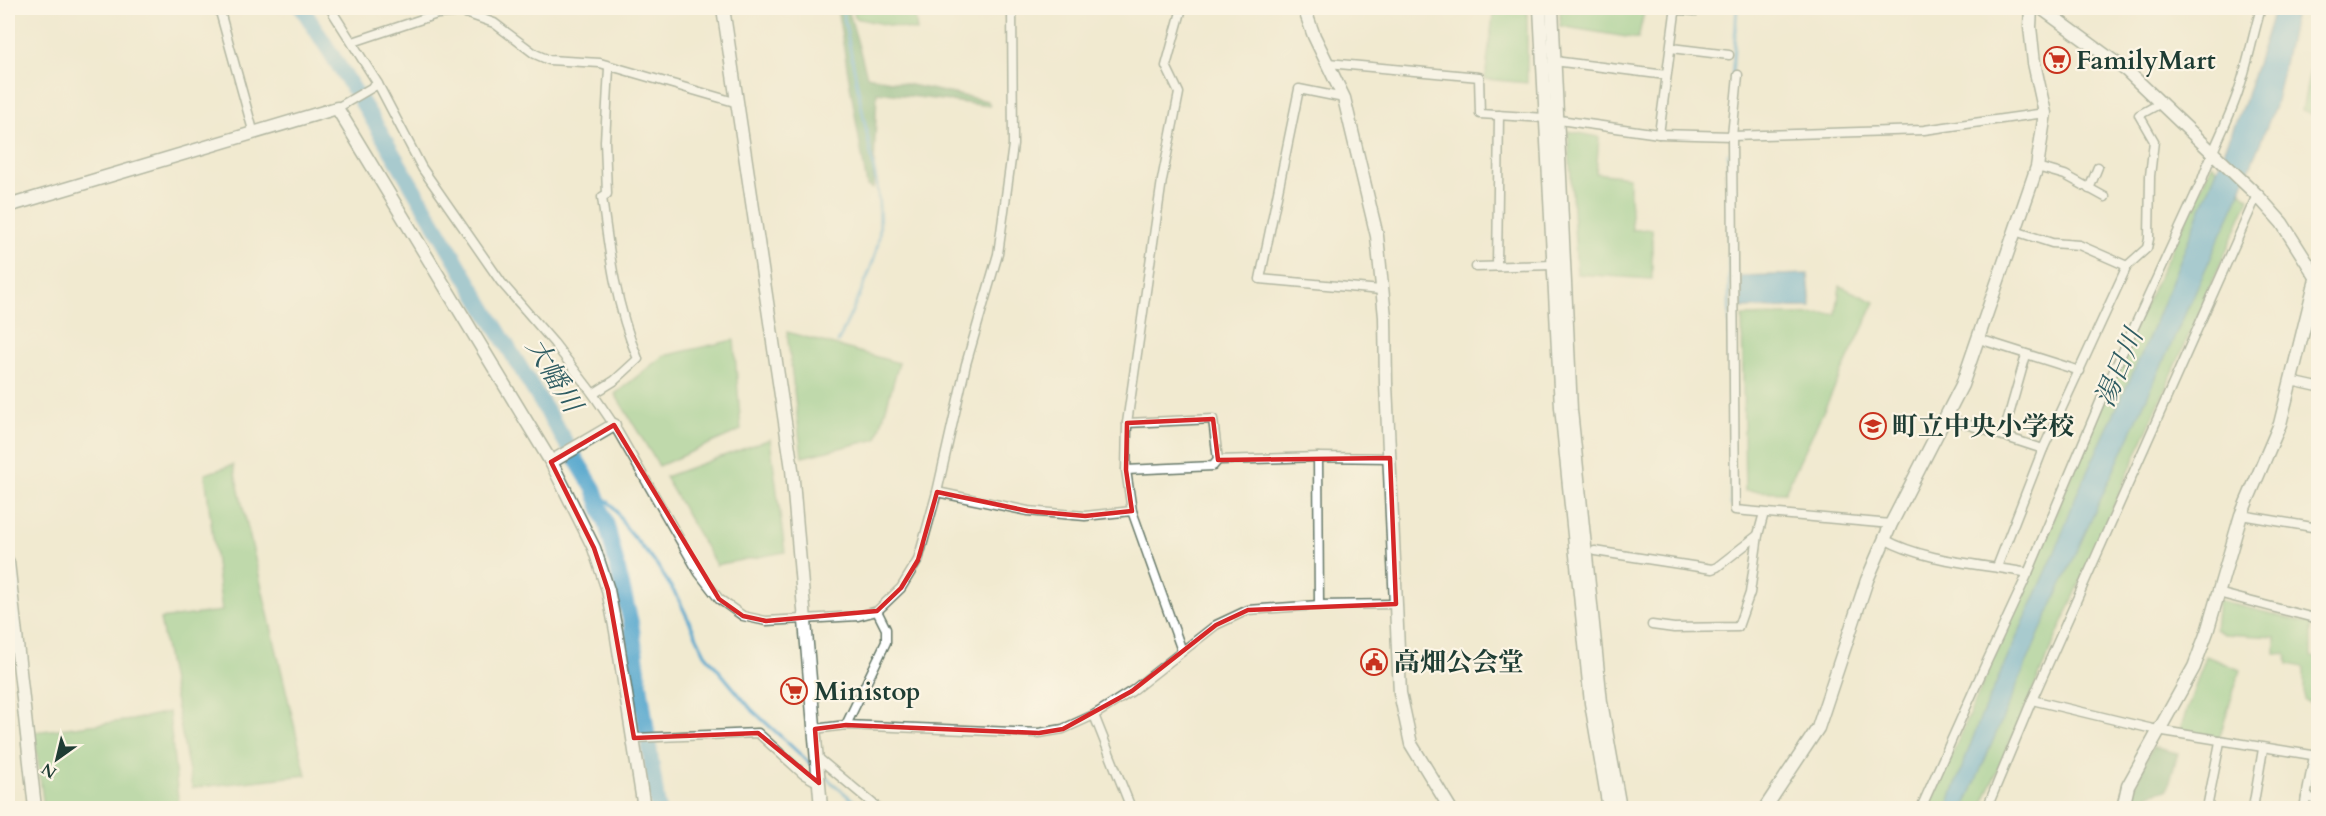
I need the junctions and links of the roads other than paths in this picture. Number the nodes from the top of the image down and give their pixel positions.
1 (219, 8) edge
2 (330, 8) edge
3 (723, 8) edge
4 (1012, 8) edge
5 (1182, 8) edge
6 (1304, 8) edge
7 (1540, 8) edge
8 (1552, 8) edge
9 (1697, 8) edge
10 (2031, 8) edge
11 (2041, 8) edge
12 (2261, 8) edge
13 (353, 42) junction
14 (1671, 48) junction
15 (1729, 55) dead end
16 (1554, 61) junction
17 (1328, 63) junction
18 (609, 68) junction
19 (1666, 75) junction
20 (1738, 75) dead end
21 (378, 84) junction
22 (1344, 98) junction
23 (738, 103) junction
24 (2161, 103) junction
25 (337, 108) junction
26 (2045, 113) junction
27 (1499, 115) junction
28 (1551, 119) junction
29 (254, 134) junction
30 (1659, 134) junction
31 (1732, 136) junction
32 (2211, 152) junction
33 (2037, 167) junction
34 (2098, 167) dead end
35 (2089, 189) junction
36 (2255, 193) junction
37 (2105, 197) dead end
38 (8, 206) edge
39 (2015, 231) junction
40 (1553, 265) junction
41 (1497, 266) junction
42 (2127, 266) junction
43 (1476, 267) dead end
44 (2318, 277) edge
45 (1381, 290) junction
46 (1979, 339) junction
47 (2026, 354) junction
48 (2079, 370) junction
49 (2291, 381) junction
50 (2319, 387) edge
51 (593, 394) junction
52 (1945, 417) junction
53 (1127, 423) junction
54 (614, 425) junction
55 (2003, 436) junction
56 (2043, 449) junction
57 (1318, 457) junction
58 (1390, 458) junction
59 (1218, 460) junction
60 (551, 462) junction
61 (1126, 470) junction
62 (937, 492) junction
63 (1132, 511) junction
64 (1764, 513) junction
65 (2241, 515) junction
66 (1891, 524) junction
67 (2319, 528) edge
68 (1758, 535) junction
69 (1884, 539) junction
70 (1595, 551) dead end
71 (8, 562) edge
72 (1997, 567) junction
73 (2028, 573) junction
74 (2218, 593) junction
75 (1396, 604) junction
76 (1319, 605) junction
77 (877, 611) junction
78 (2319, 619) edge
79 (806, 620) junction
80 (1652, 625) dead end
81 (1182, 651) junction
82 (2032, 700) junction
83 (1094, 715) junction
84 (846, 725) junction
85 (815, 729) junction
86 (2157, 730) junction
87 (634, 738) junction
88 (2220, 742) junction
89 (2263, 749) junction
90 (2316, 756) edge
91 (817, 760) junction
92 (818, 781) junction
93 (2306, 797) junction
94 (2319, 800) edge
95 (35, 808) edge
96 (644, 808) edge
97 (821, 808) edge
98 (878, 808) edge
99 (1131, 808) edge
100 (1450, 808) edge
101 (1609, 808) edge
102 (1620, 808) edge
103 (1765, 808) edge
104 (1921, 808) edge
105 (1987, 808) edge
106 (2123, 808) edge
107 (2207, 808) edge
108 (2253, 808) edge
109 (2304, 808) edge

1 - 29 street
2 - 13 street
3 - 23 street
4 - 62 street
5 - 53 street
6 - 17 street
7 - 28 street
8 - 16 street
9 - 14 street
10 - 26 street
11 - 24 street
12 - 32 street
13 - 18 street
13 - 21 street
14 - 15 street
14 - 19 street
16 - 19 street
16 - 28 street
17 - 22 street
17 - 27 street
18 - 23 street
18 - 51 street
19 - 30 street
20 - 31 street
21 - 25 street
21 - 51 street
22 - 45 street
22 - 45 street
23 - 79 street
24 - 32 street
24 - 42 street
25 - 29 street
25 - 60 street
26 - 31 street
26 - 33 street
27 - 28 street
27 - 41 street
28 - 30 street
28 - 40 street
28 - 102 street
29 - 38 street
30 - 31 street
31 - 64 street
32 - 36 street
32 - 73 street
33 - 35 street
33 - 39 street
34 - 35 street
35 - 37 street
36 - 44 street
36 - 82 street
39 - 42 street
39 - 46 street
40 - 41 street
40 - 101 street
41 - 43 street
42 - 48 street
44 - 49 street
45 - 58 street
46 - 47 street
46 - 52 street
47 - 48 street
47 - 55 street
48 - 56 street
49 - 50 street
49 - 65 street
51 - 54 street
52 - 55 street
52 - 66 street
53 - 59 street
53 - 61 street
54 - 60 street
54 - 79 street
55 - 56 street
56 - 72 street
57 - 58 street
57 - 59 street
57 - 76 street
58 - 75 street
59 - 61 street
60 - 87 street
61 - 63 street
62 - 63 street
62 - 77 street
63 - 81 street
64 - 66 street
64 - 68 street
65 - 67 street
65 - 74 street
66 - 69 street
68 - 70 street
68 - 80 street
69 - 72 street
69 - 103 street
71 - 95 street
72 - 73 street
73 - 104 street
74 - 78 street
74 - 86 street
75 - 76 street
75 - 100 street
76 - 81 street
77 - 79 street
77 - 84 street
79 - 85 street
81 - 83 street
82 - 86 street
82 - 105 street
83 - 84 street
83 - 99 street
84 - 85 street
85 - 91 street
86 - 88 street
86 - 106 street
87 - 92 street
87 - 96 street
88 - 89 street
88 - 107 street
89 - 90 street
89 - 108 street
90 - 93 street
91 - 92 street
91 - 98 street
92 - 97 street
93 - 94 street
93 - 109 street

